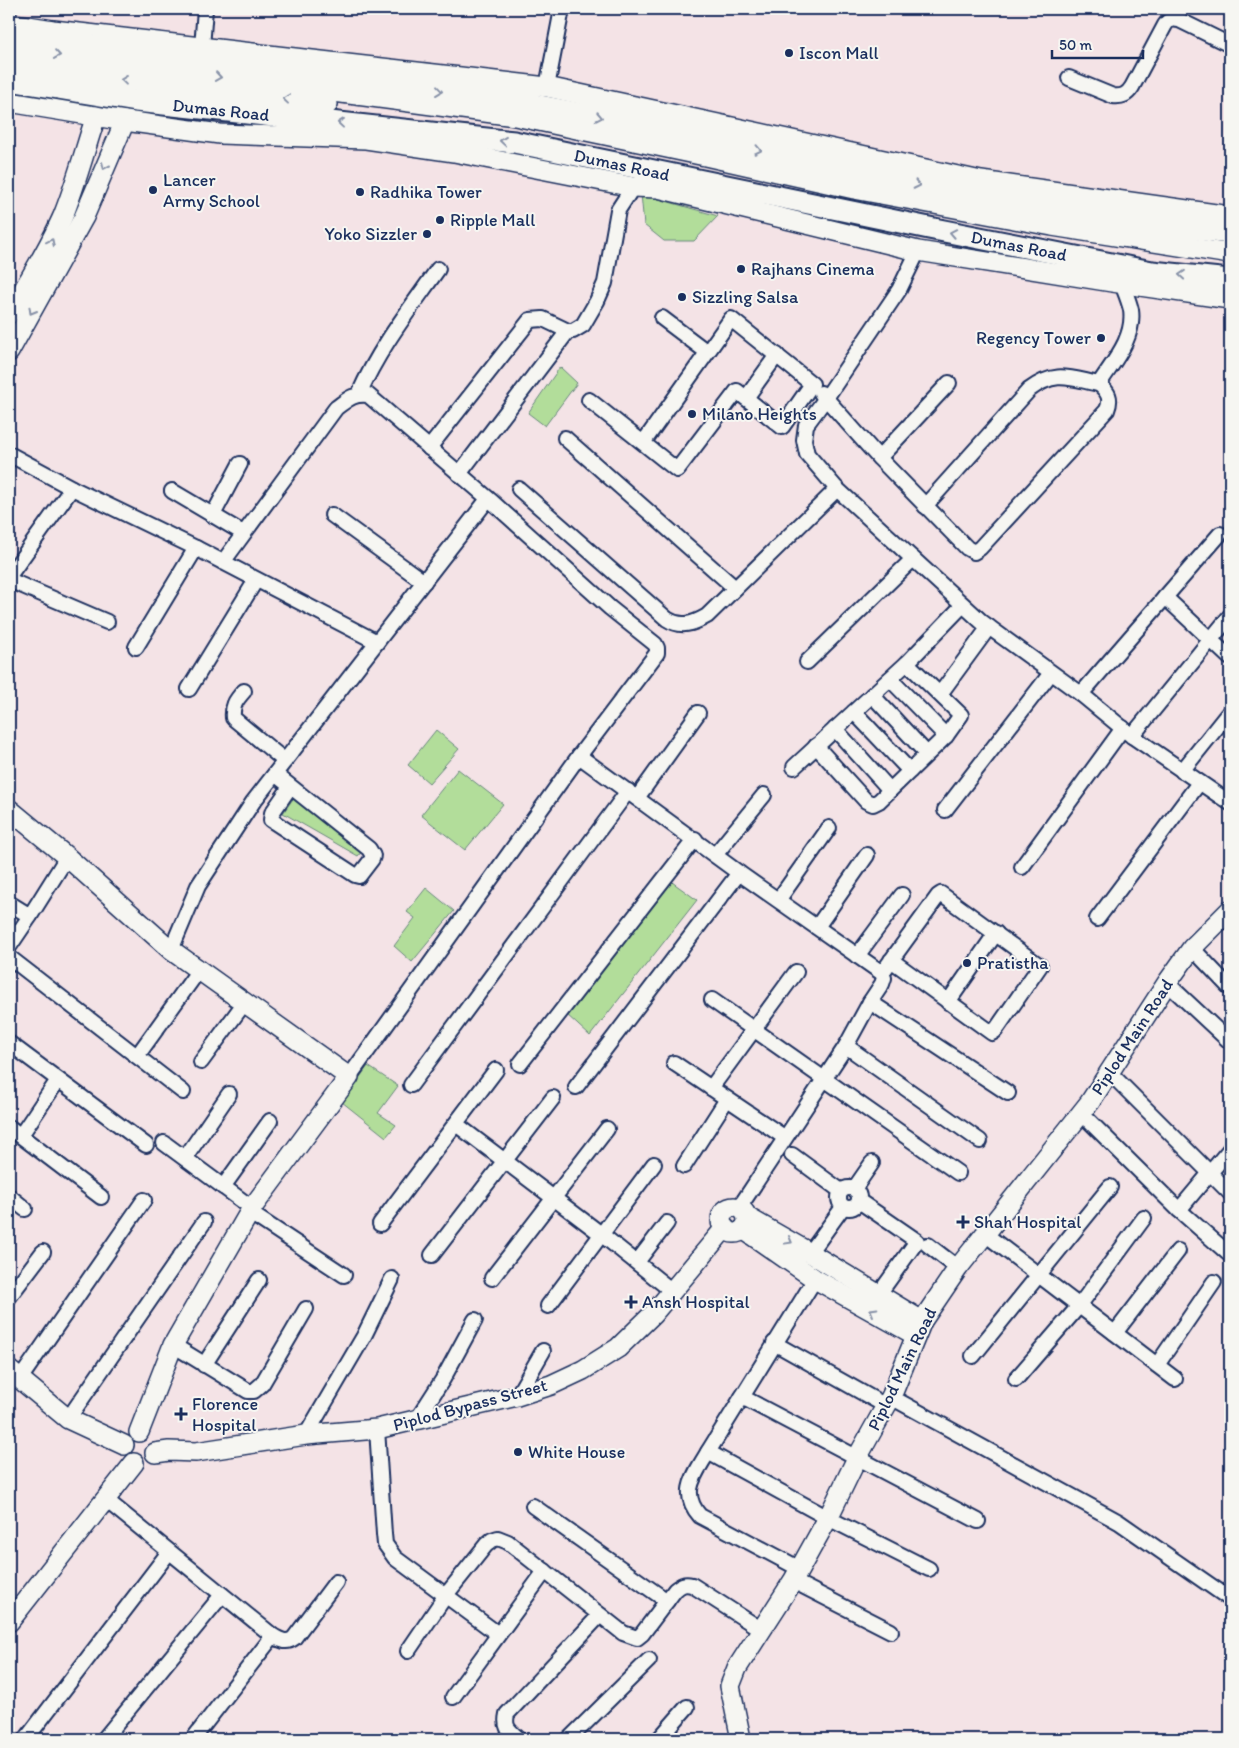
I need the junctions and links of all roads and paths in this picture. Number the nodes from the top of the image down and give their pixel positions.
1 (205, 9) edge
2 (562, 9) edge
3 (9, 23) edge
4 (9, 35) edge
5 (1230, 45) edge
6 (202, 47) junction
7 (9, 49) edge
8 (9, 65) edge
9 (1069, 78) dead end
10 (9, 80) edge
11 (547, 87) junction
12 (9, 102) edge
13 (96, 116) junction
14 (125, 121) junction
15 (633, 187) junction
16 (1230, 216) edge
17 (1230, 233) edge
18 (918, 250) junction
19 (1230, 254) edge
20 (1230, 260) edge
21 (438, 269) dead end
22 (1230, 280) edge
23 (1122, 284) junction
24 (1226, 303) edge
25 (9, 314) edge
26 (662, 318) dead end
27 (568, 331) junction
28 (9, 352) edge
29 (707, 352) junction
30 (777, 355) junction
31 (948, 383) dead end
32 (812, 384) junction
33 (1099, 384) junction
34 (359, 394) junction
35 (746, 398) junction
36 (826, 398) junction
37 (589, 400) dead end
38 (566, 438) dead end
39 (643, 443) junction
40 (429, 448) junction
41 (9, 454) edge
42 (879, 458) junction
43 (240, 464) dead end
44 (459, 474) junction
45 (72, 488) junction
46 (837, 488) junction
47 (518, 489) dead end
48 (172, 491) dead end
49 (488, 499) junction
50 (925, 506) junction
51 (213, 515) junction
52 (332, 515) dead end
53 (243, 533) junction
54 (1220, 534) dead end
55 (196, 548) junction
56 (914, 559) junction
57 (222, 562) junction
58 (9, 576) edge
59 (9, 580) edge
60 (256, 580) junction
61 (424, 582) junction
62 (735, 588) junction
63 (1165, 597) junction
64 (963, 604) junction
65 (1230, 616) edge
66 (107, 622) dead end
67 (989, 627) junction
68 (1211, 639) junction
69 (377, 642) junction
70 (136, 647) dead end
71 (1230, 658) edge
72 (807, 662) dead end
73 (907, 663) junction
74 (1051, 673) junction
75 (890, 679) junction
76 (189, 689) dead end
77 (244, 692) dead end
78 (940, 694) junction
79 (1081, 694) junction
80 (872, 695) junction
81 (1230, 711) edge
82 (854, 712) junction
83 (698, 713) dead end
84 (835, 729) junction
85 (1128, 732) junction
86 (946, 736) junction
87 (816, 746) junction
88 (927, 754) junction
89 (578, 756) junction
90 (284, 761) junction
91 (794, 767) dead end
92 (1182, 770) junction
93 (910, 771) junction
94 (274, 774) junction
95 (1199, 783) junction
96 (290, 786) junction
97 (890, 790) junction
98 (764, 794) dead end
99 (632, 795) junction
100 (1230, 803) edge
101 (9, 809) edge
102 (945, 810) dead end
103 (829, 828) dead end
104 (695, 840) junction
105 (715, 855) junction
106 (867, 855) dead end
107 (67, 857) junction
108 (1022, 867) dead end
109 (739, 873) junction
110 (902, 895) dead end
111 (778, 899) junction
112 (9, 903) edge
113 (1230, 910) edge
114 (30, 916) junction
115 (1098, 919) dead end
116 (817, 927) junction
117 (996, 933) junction
118 (9, 947) edge
119 (1192, 948) junction
120 (170, 950) junction
121 (858, 956) junction
122 (9, 957) edge
123 (891, 960) junction
124 (199, 970) junction
125 (796, 972) dead end
126 (882, 973) junction
127 (1167, 983) junction
128 (1230, 988) edge
129 (712, 1000) dead end
130 (245, 1002) junction
131 (870, 1002) junction
132 (948, 1002) junction
133 (753, 1030) junction
134 (1230, 1042) edge
135 (9, 1043) edge
136 (846, 1046) junction
137 (137, 1056) junction
138 (201, 1062) dead end
139 (674, 1063) dead end
140 (520, 1064) dead end
141 (496, 1070) dead end
142 (1109, 1072) junction
143 (349, 1077) junction
144 (824, 1078) junction
145 (58, 1080) junction
146 (411, 1085) dead end
147 (576, 1088) dead end
148 (711, 1088) junction
149 (183, 1092) dead end
150 (1008, 1092) dead end
151 (229, 1094) dead end
152 (553, 1098) dead end
153 (727, 1099) junction
154 (1082, 1114) junction
155 (270, 1121) dead end
156 (456, 1124) junction
157 (9, 1127) edge
158 (607, 1129) dead end
159 (21, 1135) junction
160 (784, 1138) junction
161 (980, 1141) dead end
162 (164, 1143) dead end
163 (146, 1145) dead end
164 (1230, 1149) edge
165 (792, 1155) dead end
166 (185, 1158) junction
167 (505, 1162) junction
168 (872, 1162) dead end
169 (654, 1164) dead end
170 (684, 1166) dead end
171 (958, 1173) dead end
172 (1209, 1174) junction
173 (223, 1187) junction
174 (1110, 1187) dead end
175 (1230, 1193) edge
176 (852, 1194) junction
177 (9, 1196) edge
178 (101, 1197) dead end
179 (553, 1198) junction
180 (144, 1200) dead end
181 (25, 1209) dead end
182 (250, 1210) junction
183 (1179, 1210) junction
184 (1144, 1218) dead end
185 (738, 1221) junction
186 (204, 1222) dead end
187 (667, 1222) dead end
188 (380, 1224) dead end
189 (601, 1234) junction
190 (986, 1234) junction
191 (928, 1245) dead end
192 (1178, 1251) dead end
193 (43, 1252) dead end
194 (810, 1253) junction
195 (432, 1256) dead end
196 (1230, 1256) edge
197 (637, 1262) junction
198 (958, 1268) junction
199 (344, 1275) dead end
200 (1038, 1275) junction
201 (492, 1278) dead end
202 (815, 1278) junction
203 (392, 1279) dead end
204 (259, 1280) dead end
205 (1214, 1282) dead end
206 (672, 1291) junction
207 (879, 1294) junction
208 (9, 1297) edge
209 (548, 1306) dead end
210 (1079, 1306) junction
211 (306, 1309) dead end
212 (475, 1320) dead end
213 (918, 1328) junction
214 (1115, 1333) junction
215 (774, 1343) junction
216 (173, 1345) junction
217 (543, 1351) dead end
218 (973, 1356) dead end
219 (204, 1365) junction
220 (1157, 1365) junction
221 (14, 1375) edge
222 (1016, 1379) dead end
223 (1175, 1379) dead end
224 (517, 1396) junction
225 (742, 1397) junction
226 (889, 1401) junction
227 (68, 1419) junction
228 (416, 1421) junction
229 (377, 1429) junction
230 (140, 1432) junction
231 (306, 1435) junction
232 (124, 1445) junction
233 (708, 1452) junction
234 (155, 1453) junction
235 (857, 1458) junction
236 (134, 1463) junction
237 (105, 1499) junction
238 (533, 1506) dead end
239 (828, 1518) junction
240 (978, 1520) dead end
241 (169, 1552) junction
242 (929, 1569) dead end
243 (545, 1571) junction
244 (796, 1575) junction
245 (336, 1582) dead end
246 (222, 1595) junction
247 (446, 1595) junction
248 (1230, 1598) edge
249 (667, 1601) junction
250 (600, 1615) junction
251 (9, 1622) edge
252 (762, 1630) junction
253 (891, 1632) dead end
254 (498, 1634) junction
255 (273, 1636) junction
256 (408, 1651) dead end
257 (649, 1660) dead end
258 (453, 1697) dead end
259 (688, 1707) dead end
260 (107, 1738) edge
261 (26, 1739) edge
262 (193, 1739) edge
263 (518, 1739) edge
264 (569, 1739) edge
265 (659, 1739) edge
266 (740, 1739) edge

1 - 6 street
2 - 11 street
3 - 6 street
4 -> 17 main road
5 - 9 street
6 - 11 street
7 -> 19 street
20 -> 8 street
22 -> 10 main road, Dumas Road
11 - 16 street
12 - 13 street
13 - 14 street
25 -> 13 street
14 - 15 street
14 -> 28 street
15 - 18 street
15 - 27 street
18 - 23 street
18 - 36 street
21 - 34 street
23 - 24 street
23 - 33 street
26 - 29 street
27 - 40 street
27 - 44 street
29 - 30 street
29 - 39 street
30 - 32 street
30 - 35 street
31 - 42 street
32 - 35 street
32 - 36 street
33 - 50 street
33 - 50 street
34 - 40 street
34 - 53 street
35 - 39 street
36 - 42 street
36 - 46 street
37 - 39 street
38 - 62 street
40 - 44 street
41 - 45 street
42 - 50 street
43 - 51 street
44 - 49 street
45 - 55 street
45 - 58 street
46 - 56 street
46 - 62 street
47 - 62 street
48 - 51 street
49 - 61 street
49 - 89 street
51 - 53 street
52 - 61 street
53 - 57 street
54 - 63 street
55 - 57 street
55 - 70 street
56 - 64 street
56 - 72 street
57 - 60 street
59 - 66 street
60 - 69 street
60 - 76 street
61 - 69 street
63 - 68 street
63 - 79 street
64 - 67 street
64 - 73 street
65 - 68 street
67 - 74 street
67 - 78 street
68 - 71 street
68 - 85 street
69 - 90 street
73 - 75 street
73 - 78 street
74 - 79 street
74 - 102 street
75 - 80 street
75 - 86 street
77 - 90 street
78 - 86 street
79 - 85 street
80 - 82 street
80 - 88 street
81 - 92 street
82 - 84 street
82 - 93 street
83 - 99 street
84 - 87 street
84 - 97 street
85 - 92 street
85 - 108 street
86 - 88 street
87 - 91 street
87 - 97 street
88 - 93 street
89 - 99 street
89 - 143 street
90 - 94 street
92 - 95 street
93 - 97 street
94 - 96 street
94 - 120 street
95 - 100 street
95 - 115 street
96 - 96 street
98 - 105 street
99 - 104 street
99 - 146 street
101 - 107 street
103 - 111 street
104 - 105 street
104 - 140 street
105 - 109 street
106 - 116 street
107 - 114 street
107 - 120 street
109 - 111 street
109 - 147 street
110 - 121 street
111 - 116 street
112 - 114 street
113 - 119 street, Piplod Main Road
114 - 118 street
116 - 121 street
117 - 123 street
117 - 132 street
117 - 132 street
119 - 127 street, Piplod Main Road
119 - 128 street
120 - 124 street
121 - 126 street
122 - 137 street
123 - 126 street
123 - 132 street
124 - 130 street
124 - 137 street
125 - 133 street
126 - 131 street
127 - 134 street
127 - 142 street, Piplod Main Road
129 - 133 street
130 - 138 street
130 - 143 street
131 - 136 street
131 - 150 street
133 - 144 street
133 - 148 street
135 - 145 street
136 - 144 street
136 - 161 street
137 - 149 street
139 - 148 street
141 - 156 street
142 - 154 street, Piplod Main Road
142 - 172 street
143 - 182 street
144 - 160 street
144 - 171 street
145 - 159 street
145 - 163 street
148 - 153 street
151 - 166 street
152 - 167 street
153 - 160 street
153 - 170 street
154 - 183 street
154 - 190 street, Piplod Main Road
155 - 173 street
156 - 167 street
156 - 188 street
157 - 159 street
158 - 179 street
159 - 178 street
160 - 185 street
162 - 166 street
164 - 172 street
165 - 176 street
166 - 173 street
167 - 179 street
167 - 195 street
168 - 176 street
169 - 189 street
172 - 175 street
172 - 183 street
173 - 182 street
174 - 200 street
176 - 194 street
176 - 207 street
177 - 181 street
179 - 189 street
179 - 201 street
180 - 221 street
182 - 199 street
182 - 216 street
183 - 196 street
184 - 210 street
185 -> 194 street
185 - 202 street
185 - 206 street, Piplod Bypass Street
186 - 227 street
187 - 197 street
189 - 197 street
189 - 209 street
190 - 198 street, Piplod Main Road
190 - 200 street
191 - 198 street
192 - 214 street
193 - 208 street
194 - 207 street
197 - 206 street
198 - 213 street, Piplod Main Road
200 - 210 street
200 - 218 street
213 -> 202 street
202 - 215 street
203 - 231 street
204 - 219 street
205 - 220 street
206 - 224 street, Piplod Bypass Street
207 - 213 street
210 - 214 street
210 - 222 street
211 - 219 street
212 - 228 street
213 - 226 street, Piplod Main Road
214 - 220 street
215 - 225 street
215 - 226 street
216 - 219 street
216 - 230 street
217 - 224 street
220 - 223 street
221 - 227 street
224 - 228 street, Piplod Bypass Street
225 - 233 street
225 - 235 street
226 - 235 street, Piplod Main Road
226 - 248 street
227 - 232 street
228 - 229 street, Piplod Bypass Street
229 - 231 street, Piplod Bypass Street
229 - 247 street
230 - 232 street
230 - 234 street
231 - 234 street, Piplod Bypass Street
232 - 236 street
233 - 239 street
233 - 244 street
234 - 236 street
235 - 239 street, Piplod Main Road
235 - 240 street
236 - 237 street
237 - 241 street
237 - 251 street
238 - 249 street
239 - 242 street
239 - 244 street, Piplod Main Road
241 - 246 street
241 - 261 street
243 - 247 street
243 - 250 street
243 - 254 street
244 - 252 street, Piplod Main Road
244 - 253 street
245 - 255 street
246 - 255 street
246 - 260 street
247 - 254 street
247 - 256 street
249 - 250 street
249 - 252 street
250 - 263 street
252 - 266 street, Piplod Main Road
254 - 258 street
255 - 262 street
257 - 264 street
259 - 265 street

